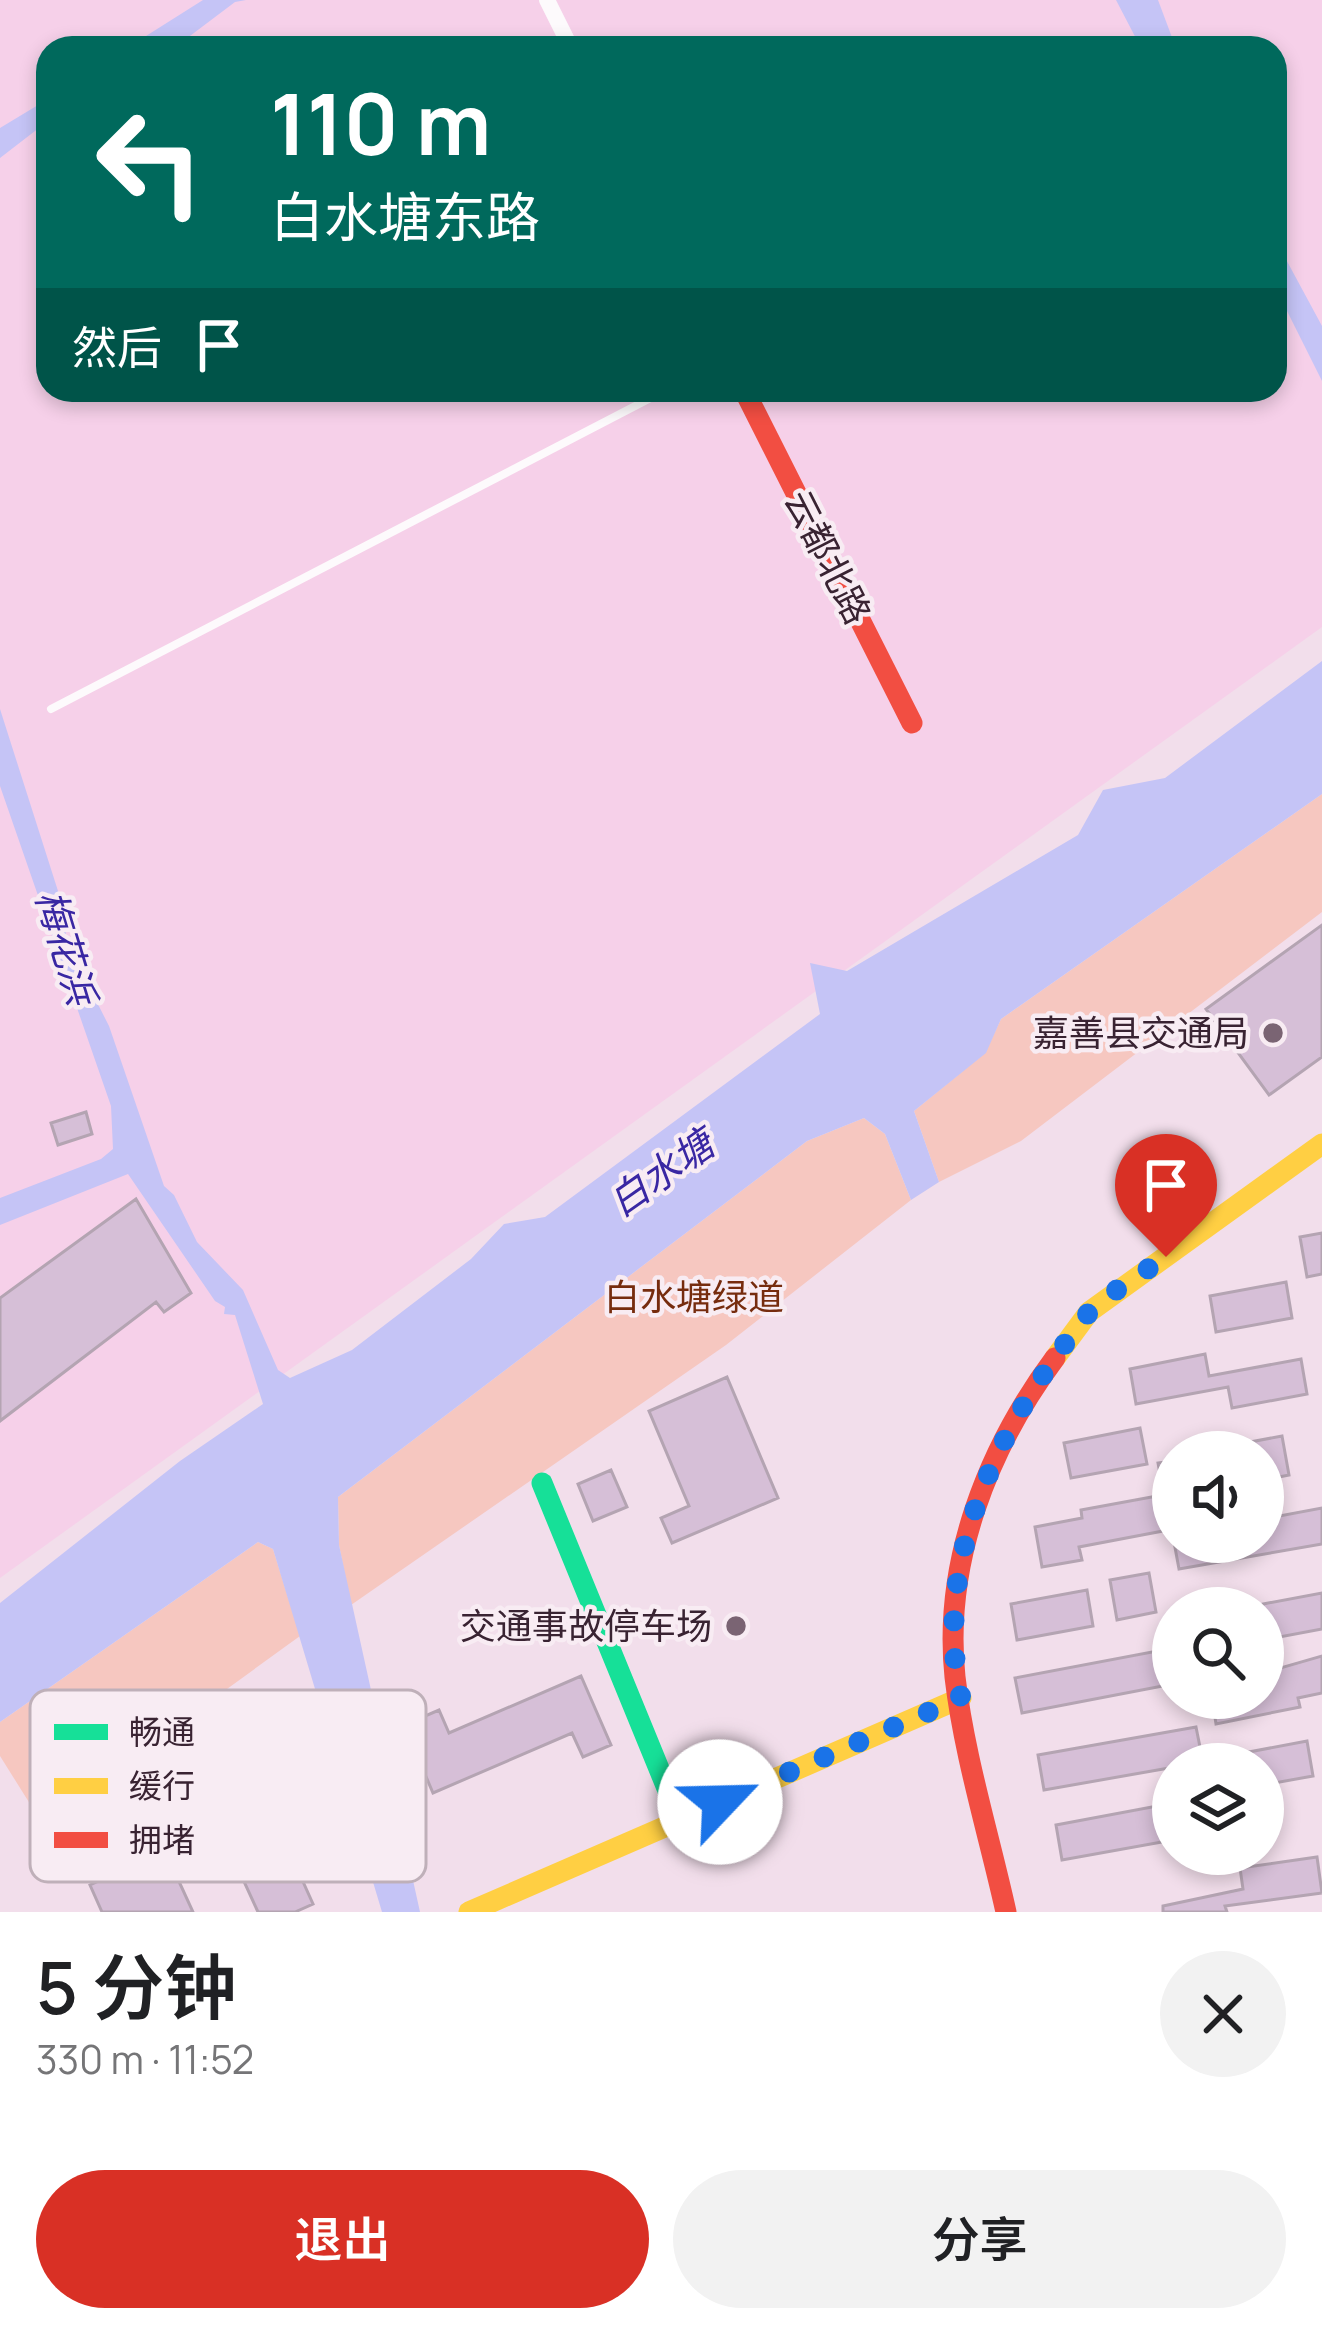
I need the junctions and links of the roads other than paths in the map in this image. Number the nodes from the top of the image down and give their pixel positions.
1 (547, 0) edge
2 (565, 36) edge
3 (643, 402) edge
4 (750, 402) edge
5 (51, 709) dead end
6 (913, 723) dead end
7 (1322, 1144) edge
8 (542, 1484) dead end
9 (961, 1698) junction
10 (680, 1820) junction
11 (469, 1912) edge
12 (1006, 1912) edge

1 - 2 street
3 - 5 lane
4 - 6 street, 云都北路
7 - 9 street
8 - 10 street
9 - 10 street
9 - 12 street
10 - 11 street

